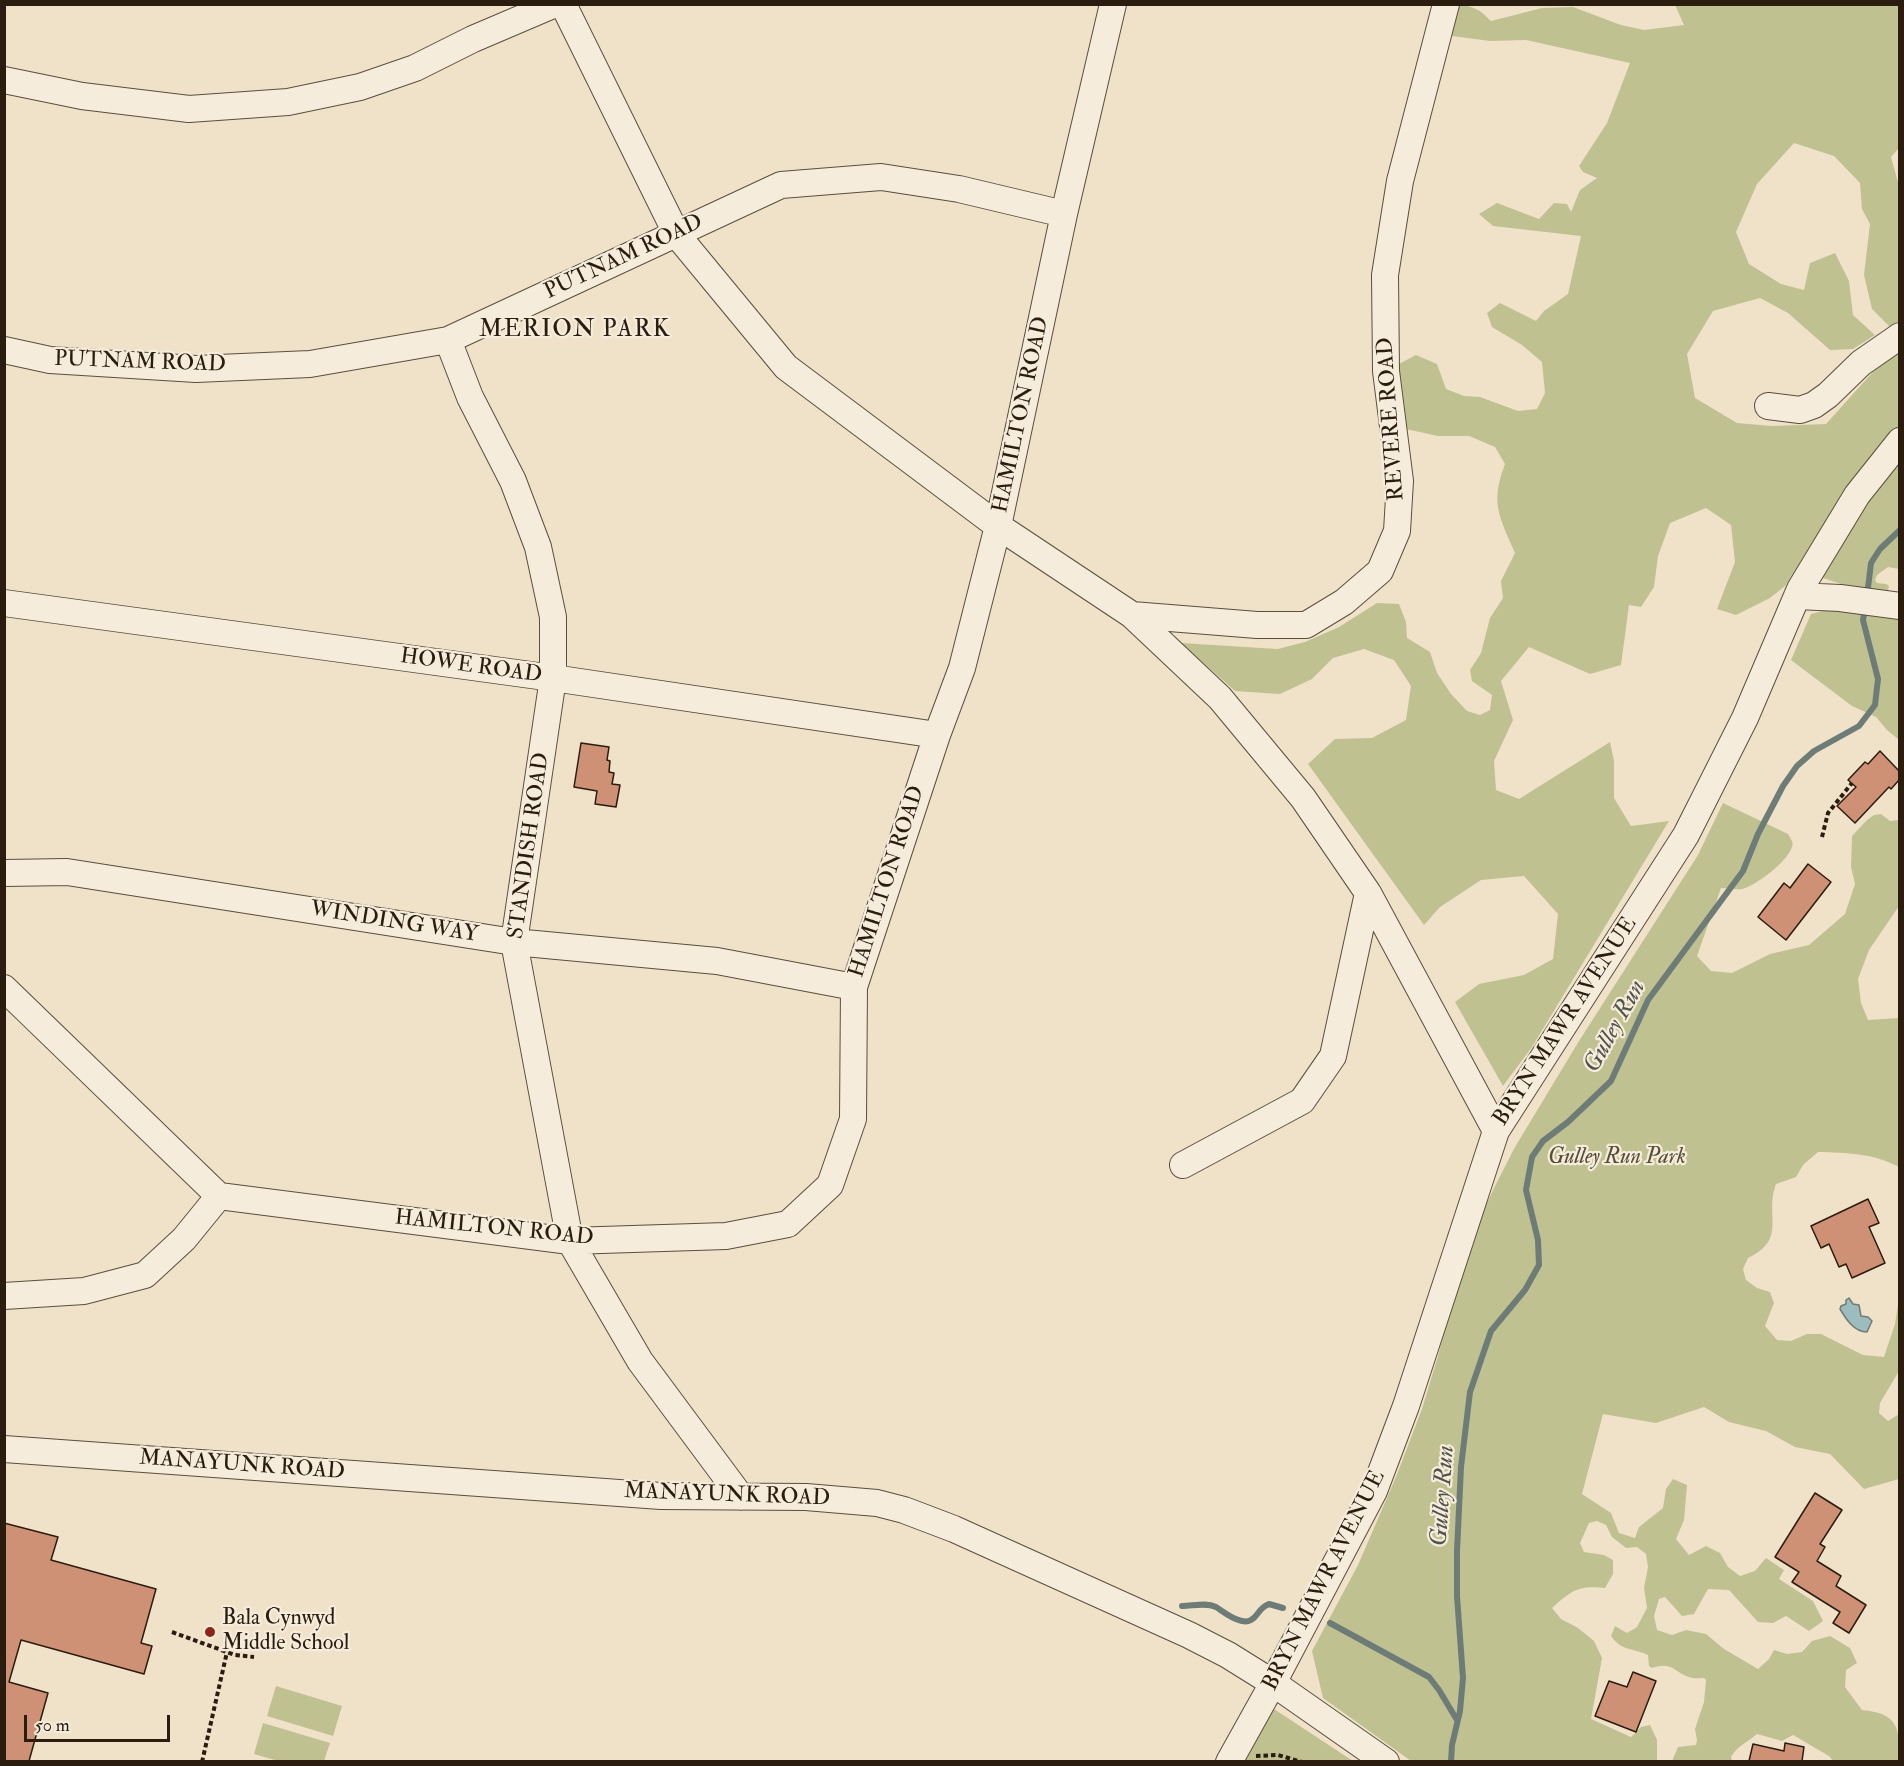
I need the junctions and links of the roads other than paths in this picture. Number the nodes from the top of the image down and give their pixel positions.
1 (555, 4) edge
2 (563, 4) edge
3 (1113, 4) edge
4 (1446, 4) edge
5 (4, 80) edge
6 (1064, 214) junction
7 (677, 235) junction
8 (1899, 336) edge
9 (448, 340) junction
10 (4, 350) edge
11 (1768, 406) dead end
12 (1899, 441) edge
13 (998, 526) junction
14 (1797, 596) junction
15 (4, 603) edge
16 (1899, 606) edge
17 (1132, 615) junction
18 (553, 678) junction
19 (937, 735) junction
20 (4, 873) edge
21 (1368, 892) junction
22 (514, 942) junction
23 (854, 987) junction
24 (4, 988) edge
25 (1496, 1131) junction
26 (1183, 1165) dead end
27 (219, 1196) junction
28 (570, 1241) junction
29 (4, 1296) edge
30 (5, 1452) edge
31 (741, 1497) junction
32 (1273, 1683) junction
33 (1231, 1759) edge
34 (1386, 1761) edge

1 - 5 street
2 - 7 street
3 - 6 street, HAMILTON ROAD
4 - 17 street, REVERE ROAD
6 - 7 street, PUTNAM ROAD
6 - 13 street, HAMILTON ROAD
7 - 9 street, PUTNAM ROAD
7 - 13 street
8 - 11 street
9 - 10 street, PUTNAM ROAD
9 - 18 street, STANDISH ROAD
12 - 14 street, BRYN MAWR AVENUE
13 - 17 street
13 - 19 street, HAMILTON ROAD
14 - 16 street
14 - 25 street, BRYN MAWR AVENUE
15 - 18 street, HOWE ROAD
17 - 21 street
18 - 19 street, HOWE ROAD
18 - 22 street, STANDISH ROAD
19 - 23 street, HAMILTON ROAD
20 - 22 street, WINDING WAY
21 - 25 street
21 - 26 street
22 - 23 street, WINDING WAY
22 - 28 street, STANDISH ROAD
23 - 28 street, HAMILTON ROAD
24 - 27 street
25 - 32 street, BRYN MAWR AVENUE
27 - 28 street, HAMILTON ROAD
27 - 29 street
28 - 31 street, STANDISH ROAD
30 - 31 street, MANAYUNK ROAD
31 - 32 street, MANAYUNK ROAD
32 - 33 street, BRYN MAWR AVENUE
32 - 34 street, MANAYUNK ROAD

